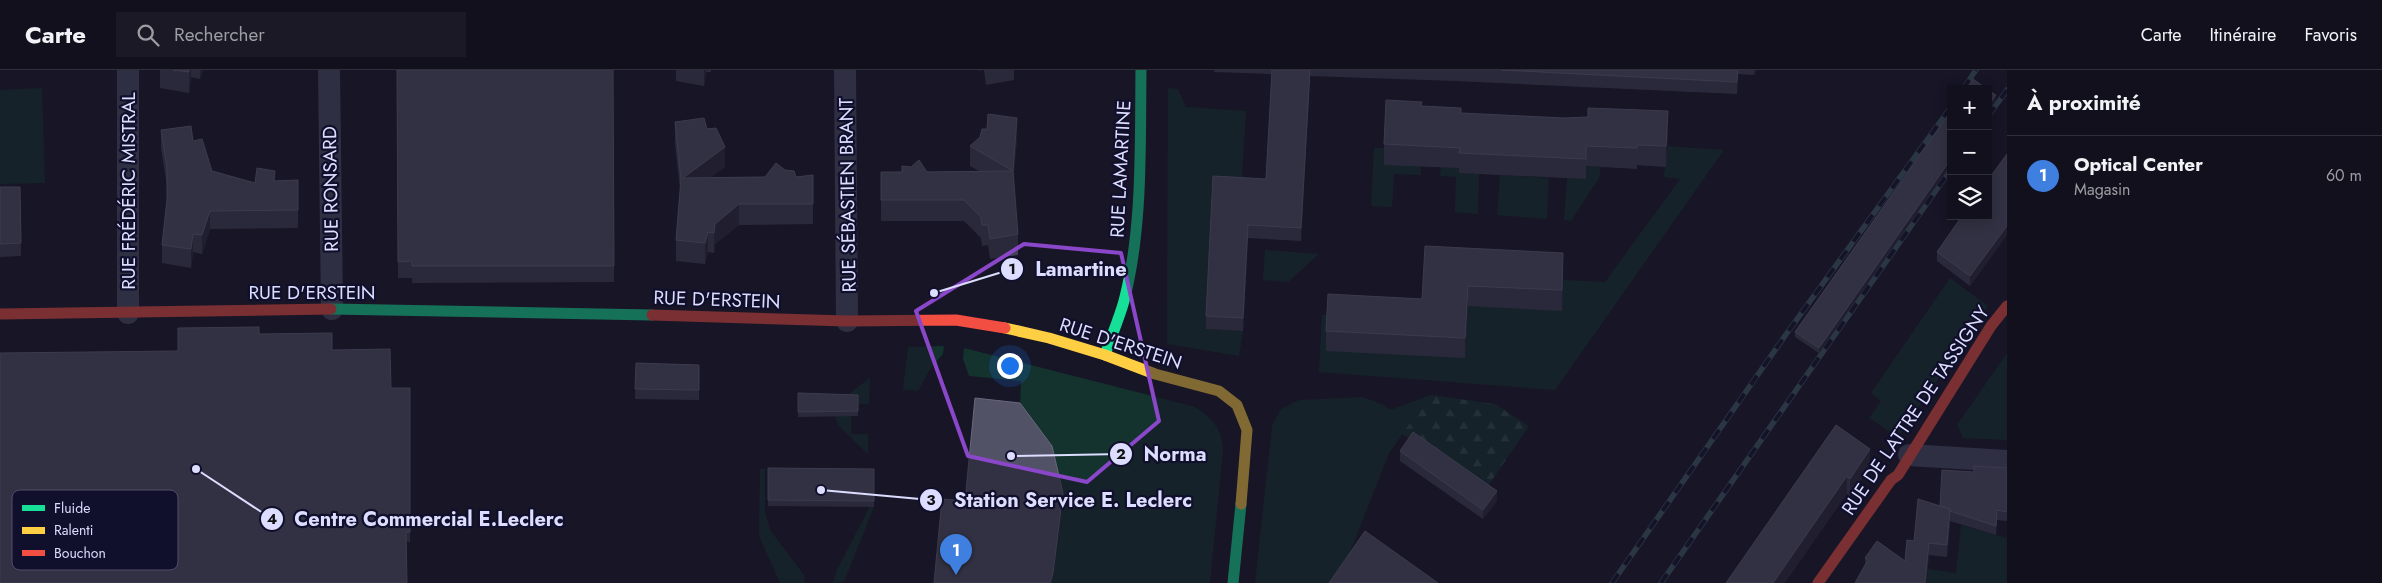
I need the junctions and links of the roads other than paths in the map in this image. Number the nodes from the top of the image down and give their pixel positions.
1 (128, 70) edge
2 (329, 70) edge
3 (845, 70) edge
4 (1142, 70) edge
5 (2007, 306) edge
6 (332, 309) junction
7 (128, 312) junction
8 (0, 314) edge
9 (848, 321) junction
10 (1104, 355) junction
11 (1909, 455) junction
12 (2007, 461) edge
13 (1232, 583) edge
14 (1818, 583) edge

1 - 7 street, RUE FRÉDÉRIC MISTRAL
2 - 6 street, RUE RONSARD
3 - 9 street, RUE SÉBASTIEN BRANT
4 - 10 street, RUE LAMARTINE
5 - 11 street, RUE DE LATTRE DE TASSIGNY
6 - 7 street, RUE D'ERSTEIN
6 - 9 street, RUE D'ERSTEIN
7 - 8 street, RUE D'ERSTEIN
9 - 10 street, RUE D'ERSTEIN
10 - 13 street, RUE D'ERSTEIN
11 - 12 street
11 - 14 street, RUE DE LATTRE DE TASSIGNY

